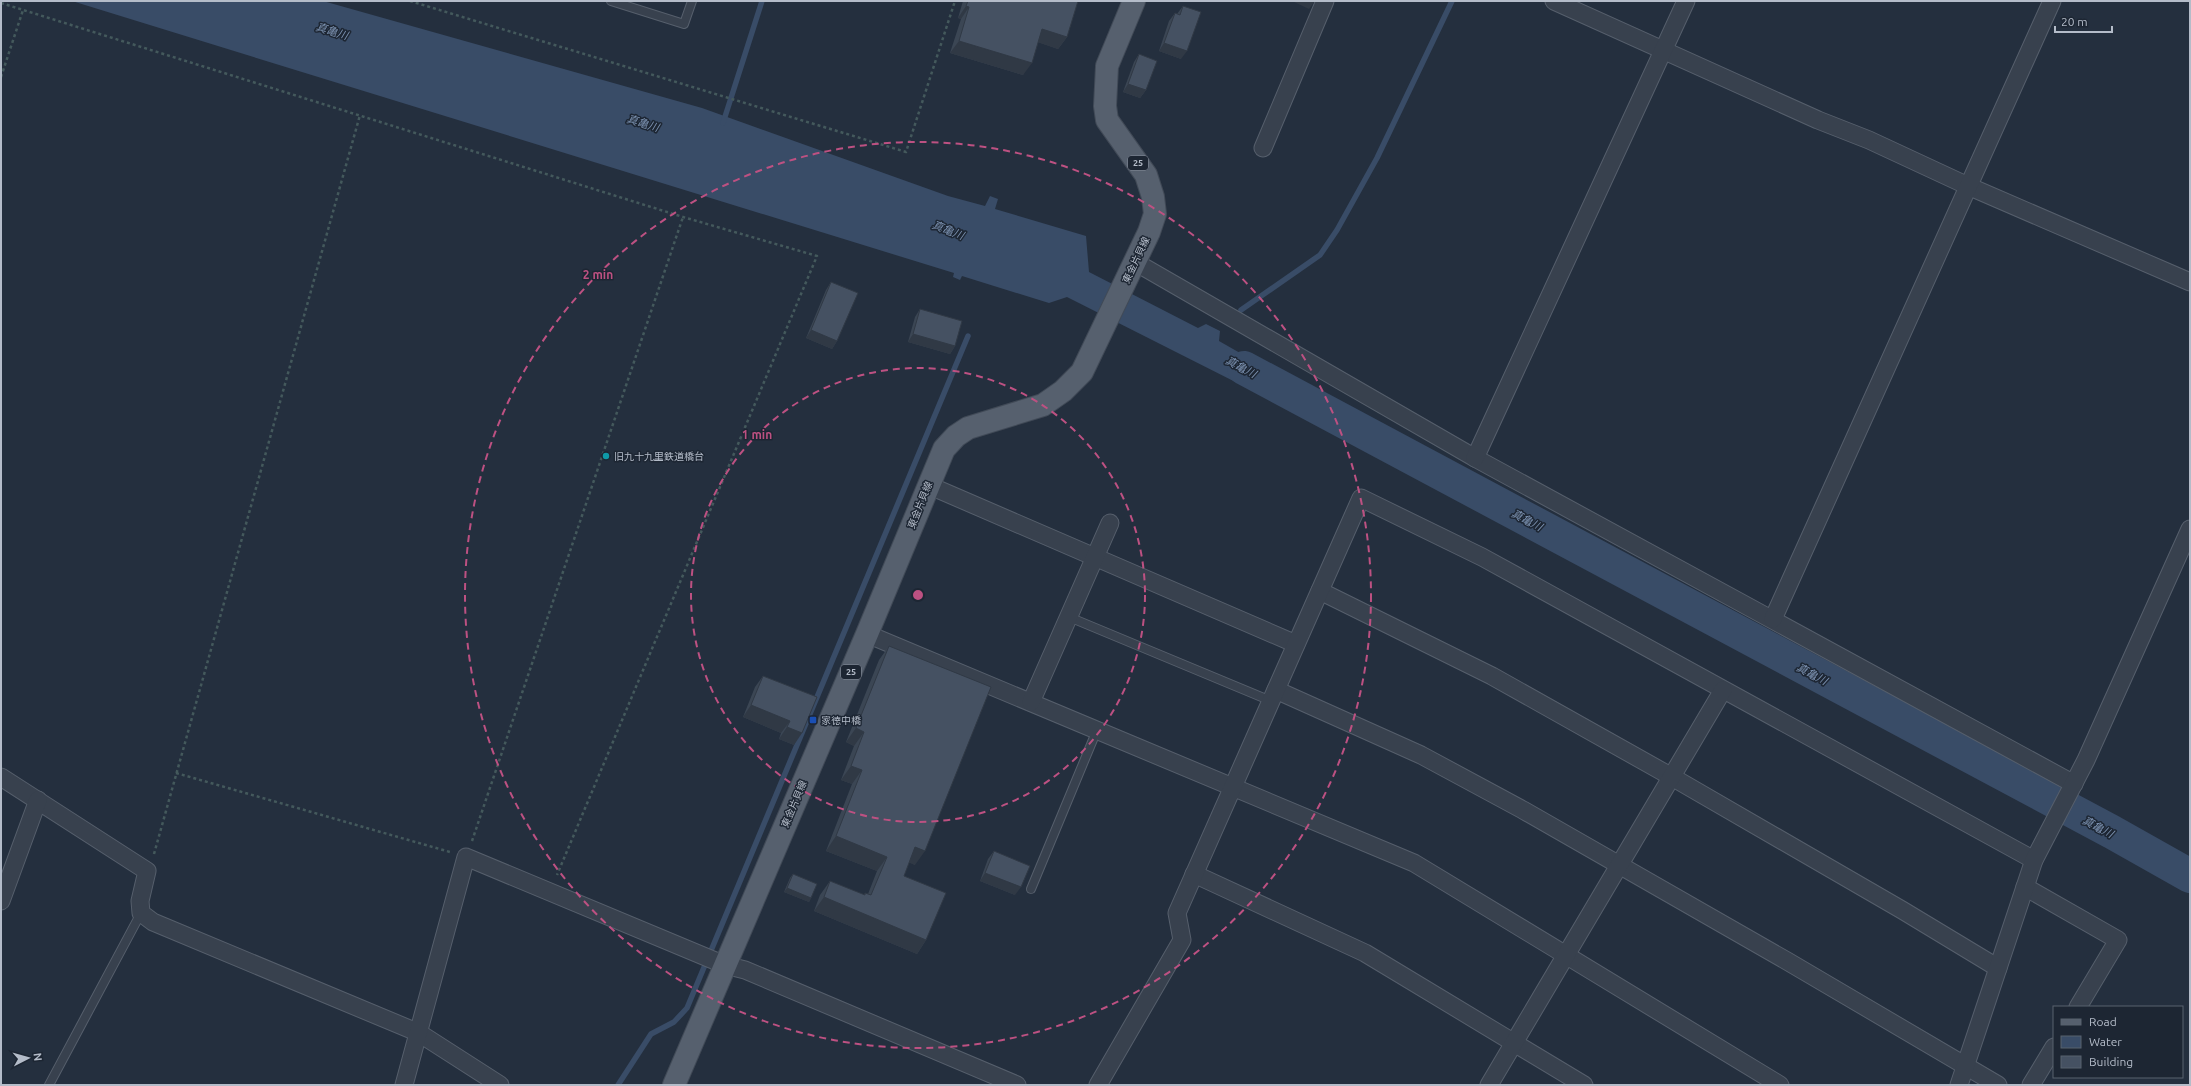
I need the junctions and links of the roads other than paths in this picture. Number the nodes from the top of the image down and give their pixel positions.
1 (611, 1) edge
2 (692, 1) edge
3 (1134, 1) edge
4 (1325, 1) edge
5 (1554, 1) edge
6 (1686, 1) edge
7 (2052, 1) edge
8 (1664, 51) junction
9 (1263, 148) dead end
10 (1968, 186) junction
11 (1135, 262) junction
12 (2190, 282) edge
13 (1475, 458) junction
14 (928, 484) junction
15 (1110, 523) dead end
16 (2190, 529) edge
17 (1095, 557) junction
18 (1320, 591) junction
19 (1069, 617) junction
20 (1773, 619) junction
21 (867, 634) junction
22 (1296, 644) junction
23 (1723, 690) junction
24 (1273, 696) junction
25 (1031, 702) junction
26 (1097, 730) junction
27 (1, 776) edge
28 (1672, 777) junction
29 (1233, 787) junction
30 (2070, 791) junction
31 (38, 800) junction
32 (2034, 860) junction
33 (1620, 866) junction
34 (1194, 874) junction
35 (2025, 887) junction
36 (1030, 890) dead end
37 (1, 902) edge
38 (141, 913) junction
39 (1566, 954) junction
40 (713, 960) junction
41 (1998, 968) junction
42 (2079, 1006) edge
43 (419, 1033) junction
44 (1515, 1042) junction
45 (2053, 1049) edge
46 (1964, 1065) junction
47 (49, 1085) edge
48 (404, 1085) edge
49 (500, 1085) edge
50 (674, 1085) edge
51 (1017, 1085) edge
52 (1098, 1085) edge
53 (1490, 1085) edge
54 (1584, 1085) edge
55 (1780, 1085) edge
56 (1959, 1085) edge
57 (1998, 1085) edge
58 (2031, 1085) edge

1 - 2 lane
3 - 11 main road, 東金片貝線 / 25
4 - 9 street
5 - 8 street
6 - 8 street
7 - 10 street
8 - 10 street
8 - 13 street
10 - 12 street
10 - 20 street
11 - 13 street
11 - 14 main road, 東金片貝線 / 25
13 - 20 street
14 - 17 street
14 - 21 main road, 東金片貝線 / 25
15 - 17 street
16 - 30 street
17 - 19 street
17 - 22 street
18 - 22 street
18 - 23 street
18 - 28 street
19 - 24 lane
19 - 25 street
20 - 30 street
21 - 25 street
21 - 40 main road, 東金片貝線 / 25
22 - 24 street
23 - 28 street
23 - 32 street
24 - 29 street
24 - 33 street
25 - 26 street
26 - 29 street
26 - 36 lane
27 - 31 street
28 - 33 street
28 - 41 street
29 - 34 street
29 - 39 street
30 - 32 street
31 - 37 street
31 - 38 street
32 - 35 street
33 - 39 street
33 - 46 street
34 - 44 street
34 - 52 street
35 - 41 street
35 - 42 street
38 - 43 street
38 - 47 lane
39 - 44 street
39 - 55 street
40 - 43 street
40 - 50 main road, 東金片貝線 / 25
40 - 51 street
41 - 46 street
43 - 48 street
43 - 49 street
44 - 53 street
44 - 54 street
45 - 58 street
46 - 56 street
46 - 57 street

